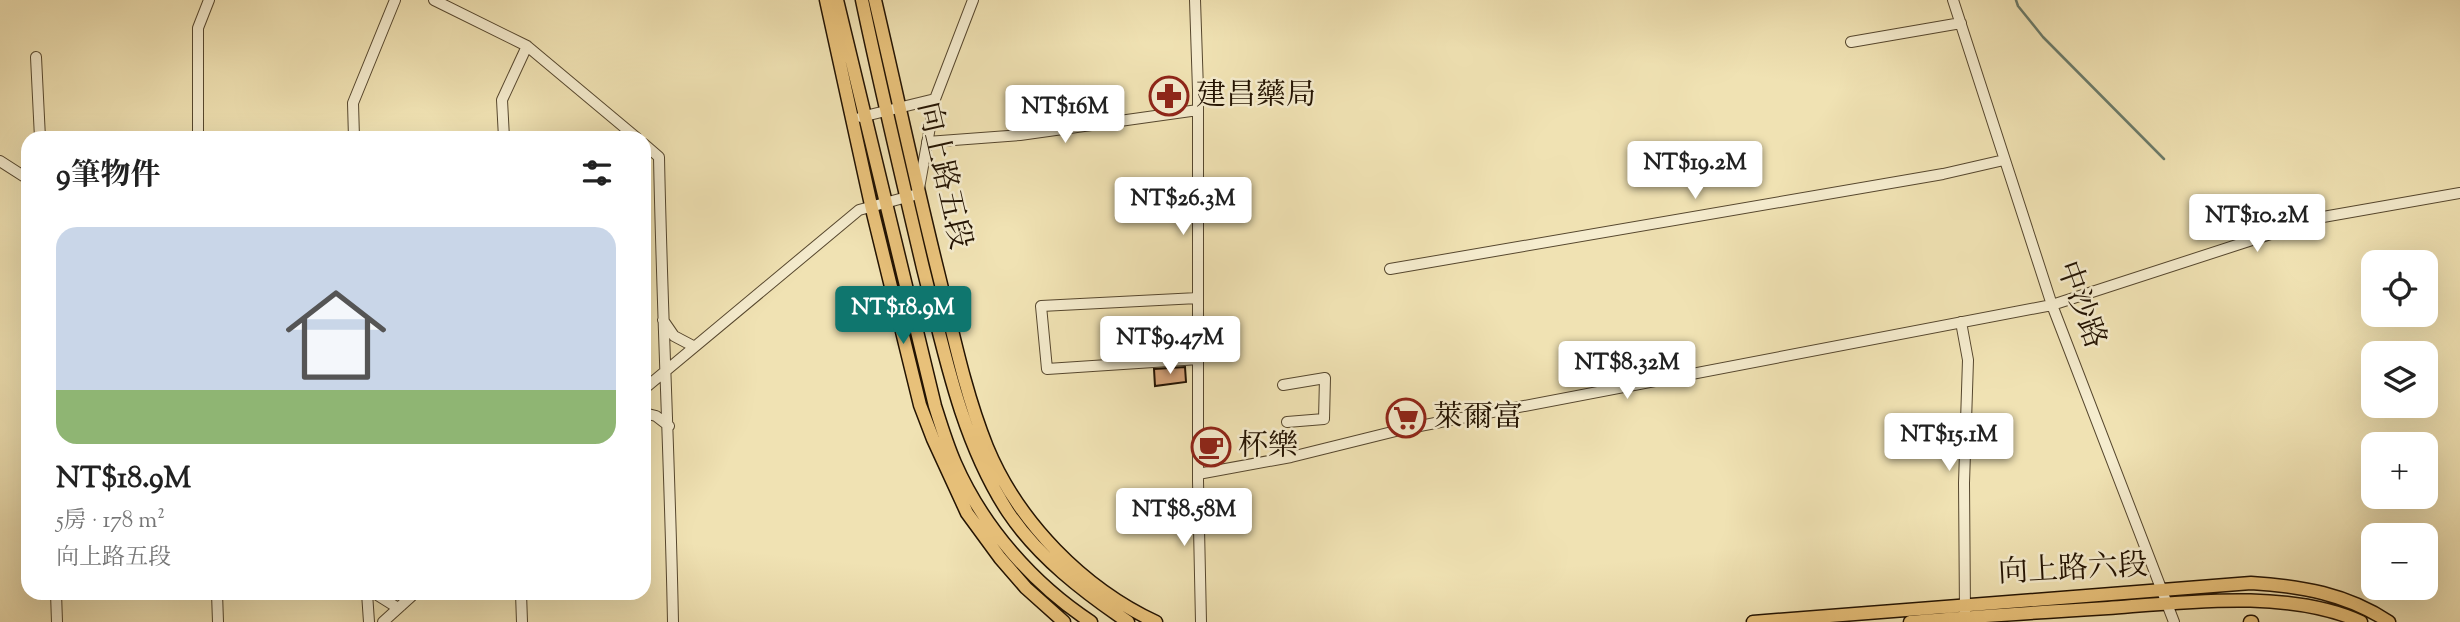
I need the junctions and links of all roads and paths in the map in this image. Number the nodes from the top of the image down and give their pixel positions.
1 (209, 0) edge
2 (395, 0) edge
3 (434, 0) edge
4 (825, 0) edge
5 (837, 0) edge
6 (862, 0) edge
7 (876, 0) edge
8 (974, 0) edge
9 (1195, 0) edge
10 (1953, 0) edge
11 (1961, 23) junction
12 (1851, 42) dead end
13 (527, 47) junction
14 (36, 57) dead end
15 (935, 99) junction
16 (900, 108) junction
17 (1198, 110) junction
18 (886, 111) junction
19 (858, 117) junction
20 (40, 131) edge
21 (198, 131) edge
22 (355, 131) edge
23 (504, 131) edge
24 (629, 131) edge
25 (927, 142) junction
26 (651, 150) edge
27 (2004, 160) junction
28 (0, 161) edge
29 (21, 174) edge
30 (2460, 193) edge
31 (912, 196) junction
32 (884, 202) junction
33 (871, 205) junction
34 (1390, 269) dead end
35 (1198, 298) junction
36 (2052, 305) junction
37 (662, 319) junction
38 (1961, 322) junction
39 (694, 346) junction
40 (1199, 359) junction
41 (665, 371) junction
42 (651, 383) edge
43 (1283, 384) dead end
44 (651, 414) edge
45 (1287, 422) dead end
46 (669, 426) junction
47 (1198, 474) junction
48 (2166, 597) junction
49 (56, 600) edge
50 (217, 600) edge
51 (367, 600) edge
52 (385, 600) edge
53 (407, 600) edge
54 (521, 600) edge
55 (1965, 603) junction
56 (402, 605) junction
57 (1964, 620) edge
58 (57, 622) edge
59 (218, 622) edge
60 (369, 622) edge
61 (383, 622) edge
62 (522, 622) edge
63 (673, 622) edge
64 (1064, 622) edge
65 (1091, 622) edge
66 (1128, 622) edge
67 (1156, 622) edge
68 (1201, 622) edge
69 (1753, 622) edge
70 (1910, 622) edge
71 (2174, 622) edge
72 (2361, 622) edge
73 (2389, 622) edge

1 - 21 street
2 - 22 street
3 - 13 street
4 - 19 main road, 向上路五段
5 - 19 main road, 向上路五段
6 - 18 main road, 向上路五段
7 - 16 main road, 向上路五段
8 - 15 street
9 - 17 street
10 - 11 street, 中沙路
11 - 12 street
11 - 27 street, 中沙路
13 - 23 street
13 - 24 street
14 - 20 street
15 - 16 street
15 - 25 street
16 - 18 street
16 - 31 main road, 向上路五段
17 - 25 street
17 - 35 street
18 - 19 street
18 - 31 main road, 向上路五段
19 - 32 main road, 向上路五段
19 - 33 main road, 向上路五段
25 - 31 street
26 - 37 street
27 - 34 street
27 - 36 street, 中沙路
28 - 29 street
30 - 36 street
31 - 32 street
31 - 66 main road, 向上路五段
31 - 67 main road, 向上路五段
32 - 33 street
32 - 65 main road, 向上路五段
33 - 39 street
33 - 64 main road, 向上路五段
35 - 40 street
35 - 40 street
36 - 38 street
36 - 48 street, 中沙路
37 - 39 street
37 - 41 street
38 - 47 street
38 - 55 street
39 - 41 street
40 - 47 street
41 - 42 street
41 - 46 street
43 - 45 street
44 - 46 street
46 - 63 street
47 - 68 street
48 - 55 main road, 向上路六段
48 - 57 main road, 向上路六段
48 - 71 street, 中沙路
48 - 72 main road, 向上路六段
48 - 73 main road, 向上路六段
49 - 58 street
50 - 59 street
51 - 60 street
52 - 56 street
53 - 56 street
54 - 62 street
55 - 57 street
55 - 69 main road, 向上路六段
56 - 61 street
57 - 70 main road, 向上路六段

